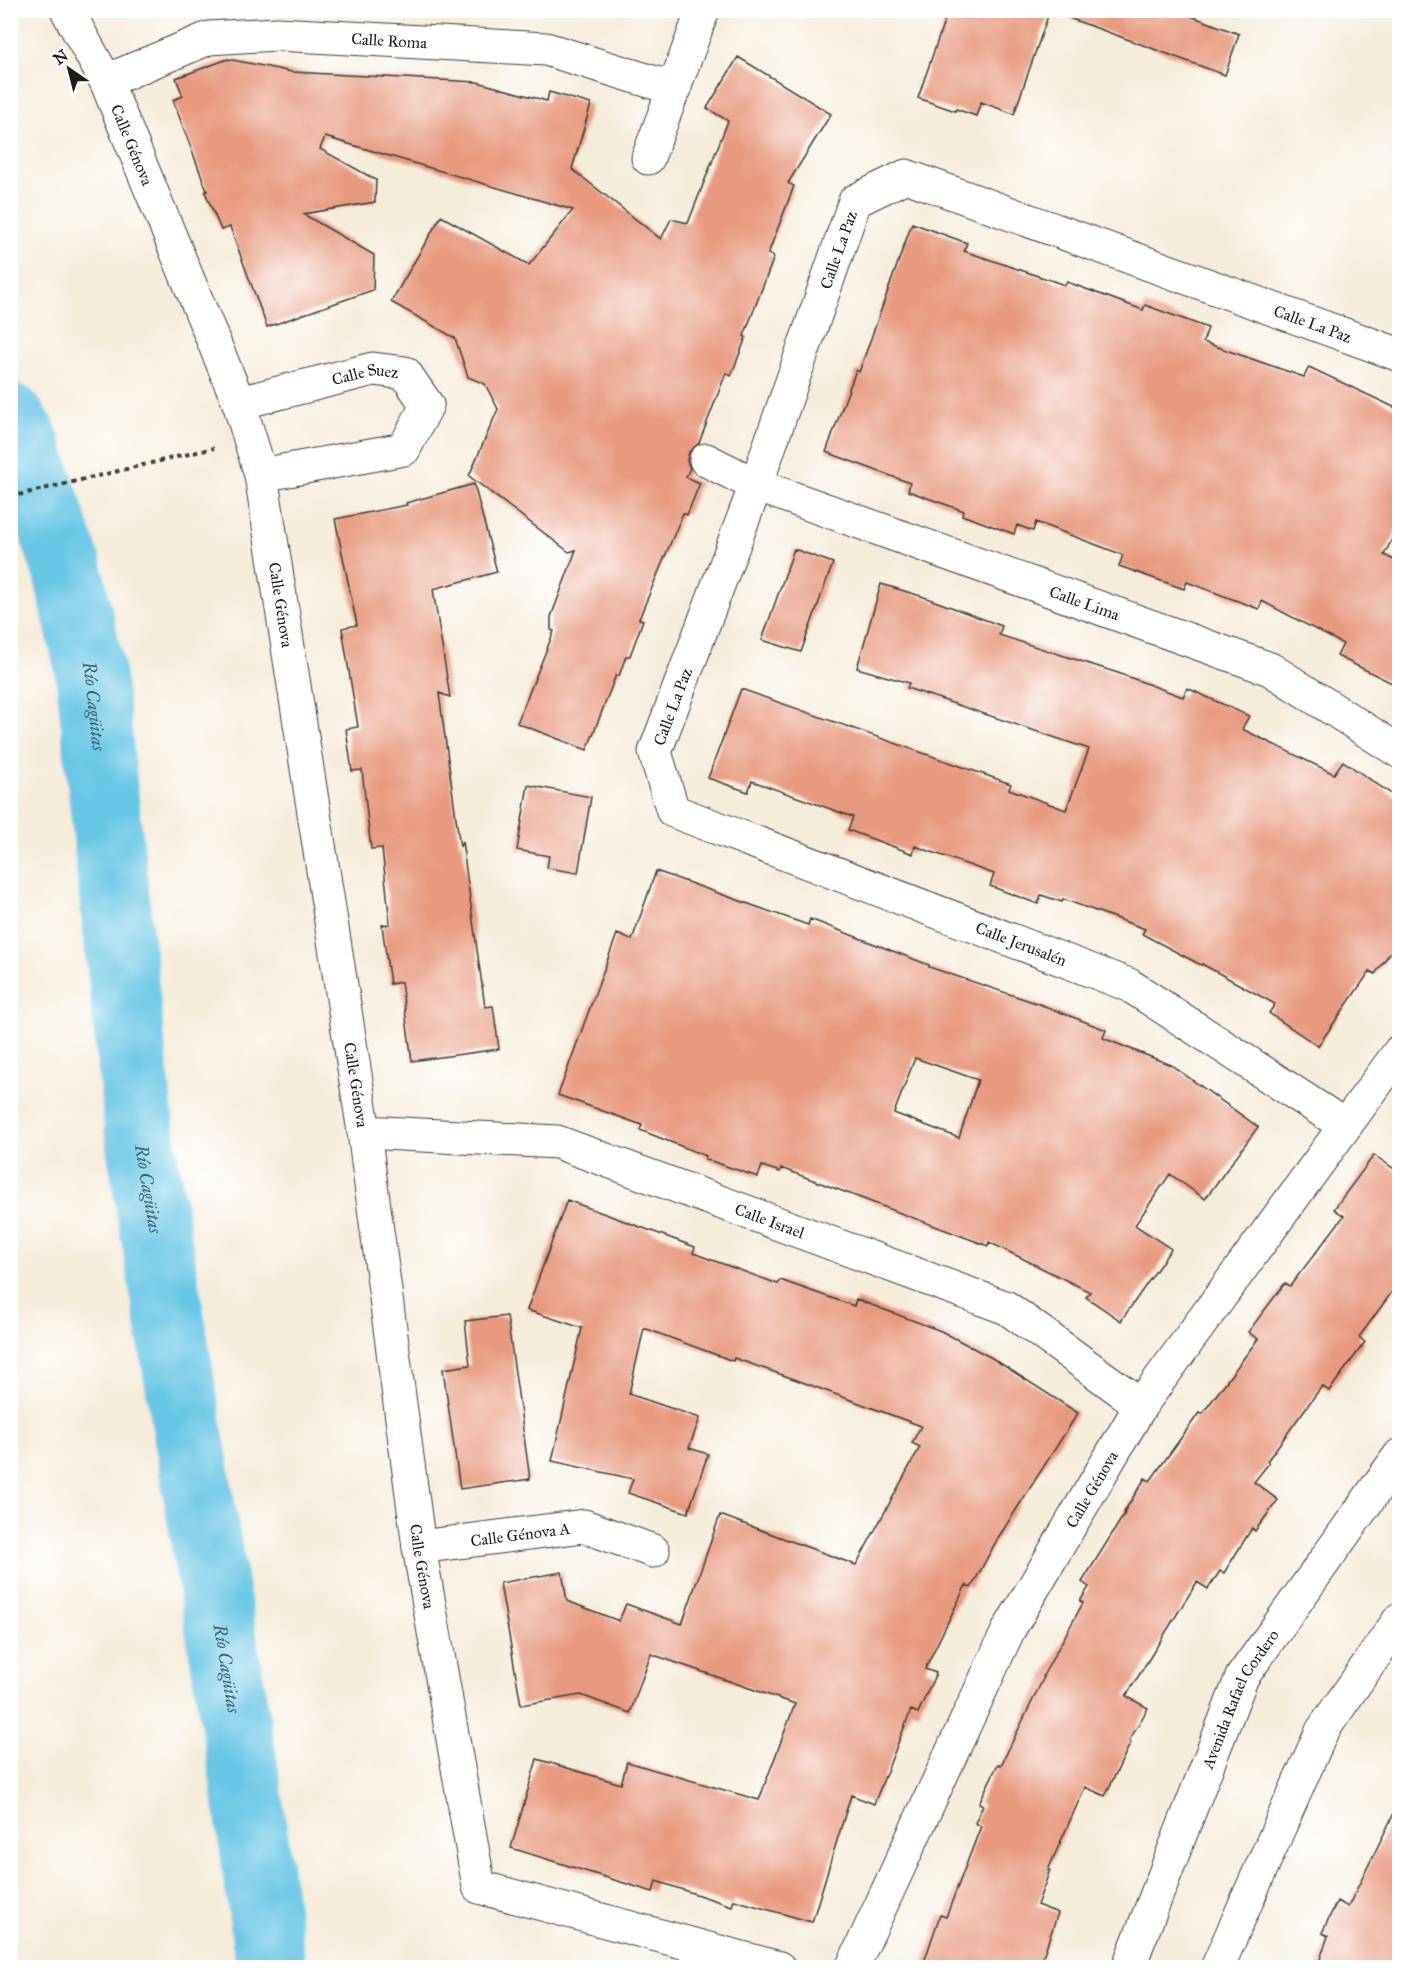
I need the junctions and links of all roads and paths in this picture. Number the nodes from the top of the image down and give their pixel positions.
1 (67, 10) edge
2 (703, 10) edge
3 (106, 81) junction
4 (675, 89) junction
5 (648, 158) dead end
6 (1400, 355) edge
7 (239, 403) junction
8 (188, 454) dead end
9 (706, 460) dead end
10 (261, 476) junction
11 (756, 485) junction
12 (10, 497) edge
13 (1400, 752) edge
14 (673, 811) joint
15 (1400, 1051) edge
16 (1344, 1125) junction
17 (364, 1132) junction
18 (1141, 1406) junction
19 (1400, 1455) edge
20 (419, 1547) junction
21 (653, 1551) dead end
22 (1400, 1618) edge
23 (779, 1968) edge
24 (852, 1968) edge
25 (1128, 1968) edge
26 (1217, 1968) edge

1 - 3 street, Calle Génova
2 - 4 street
3 - 4 street, Calle Roma
3 - 7 street, Calle Génova
4 - 5 street
6 - 11 street, Calle La Paz
7 - 10 street, Calle Génova
7 - 10 street, Calle Suez
8 - 12 path
9 - 11 street, Calle Lima
10 - 17 street, Calle Génova
11 - 13 street, Calle Lima
11 - 14 street, Calle La Paz
14 - 16 street, Calle Jerusalén
15 - 16 street, Calle Génova
16 - 18 street, Calle Génova
17 - 18 street, Calle Israel
17 - 20 street, Calle Génova
18 - 24 street, Calle Génova
19 - 25 street, Avenida Rafael Cordero
20 - 21 street, Calle Génova A
20 - 23 street, Calle Génova
22 - 26 street

